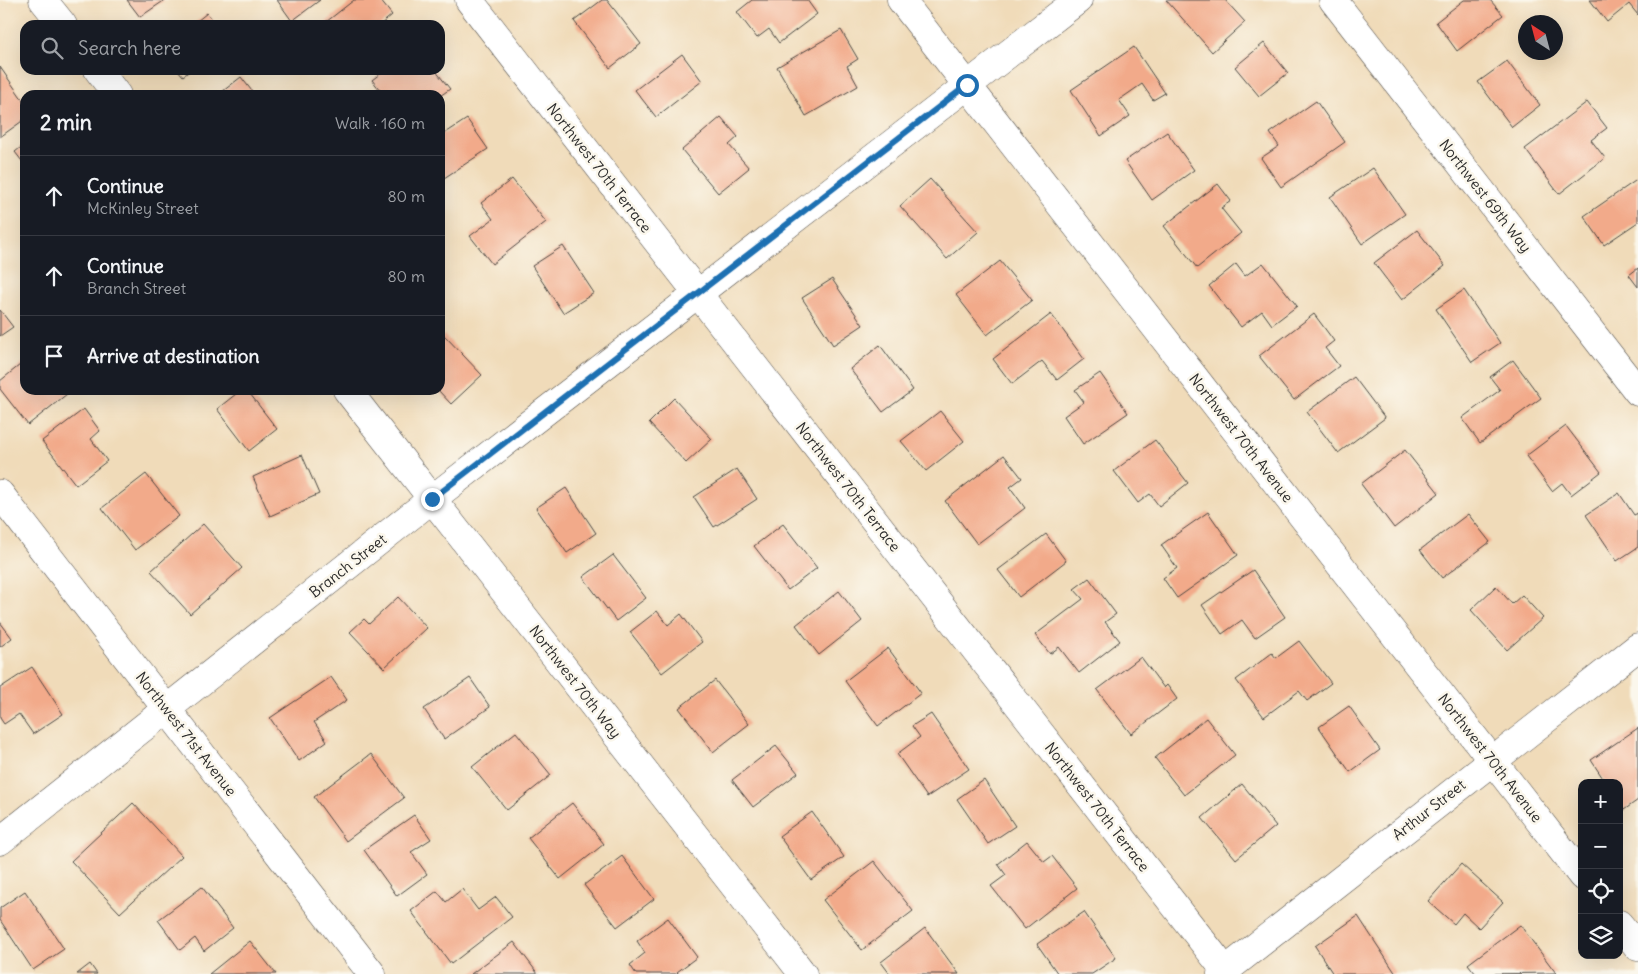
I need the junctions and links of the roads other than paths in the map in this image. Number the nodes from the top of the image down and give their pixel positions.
1 (43, 0) edge
2 (469, 0) edge
3 (901, 0) edge
4 (1078, 0) edge
5 (1332, 0) edge
6 (59, 20) edge
7 (102, 75) edge
8 (967, 85) junction
9 (113, 90) edge
10 (698, 295) junction
11 (1638, 392) edge
12 (351, 395) edge
13 (0, 494) edge
14 (432, 499) junction
15 (1638, 647) edge
16 (167, 709) junction
17 (1492, 761) junction
18 (0, 841) edge
19 (1578, 871) edge
20 (1623, 929) edge
21 (1638, 947) edge
22 (1224, 973) edge
23 (372, 974) edge
24 (802, 974) edge

1 - 6 street
2 - 10 street, Northwest 70th Terrace
3 - 8 street, Northwest 70th Avenue
4 - 8 street, Branch Street
5 - 11 street, Northwest 69th Way
7 - 9 street
8 - 10 street, Branch Street
8 - 17 street, Northwest 70th Avenue
10 - 14 street, Branch Street
10 - 22 street, Northwest 70th Terrace
12 - 14 street, Northwest 70th Way
13 - 16 street, Northwest 71st Avenue
14 - 16 street, Branch Street
14 - 24 street, Northwest 70th Way
15 - 17 street, Arthur Street
16 - 18 street, Branch Street
16 - 23 street, Northwest 71st Avenue
17 - 19 street, Northwest 70th Avenue
17 - 22 street, Arthur Street
20 - 21 street

